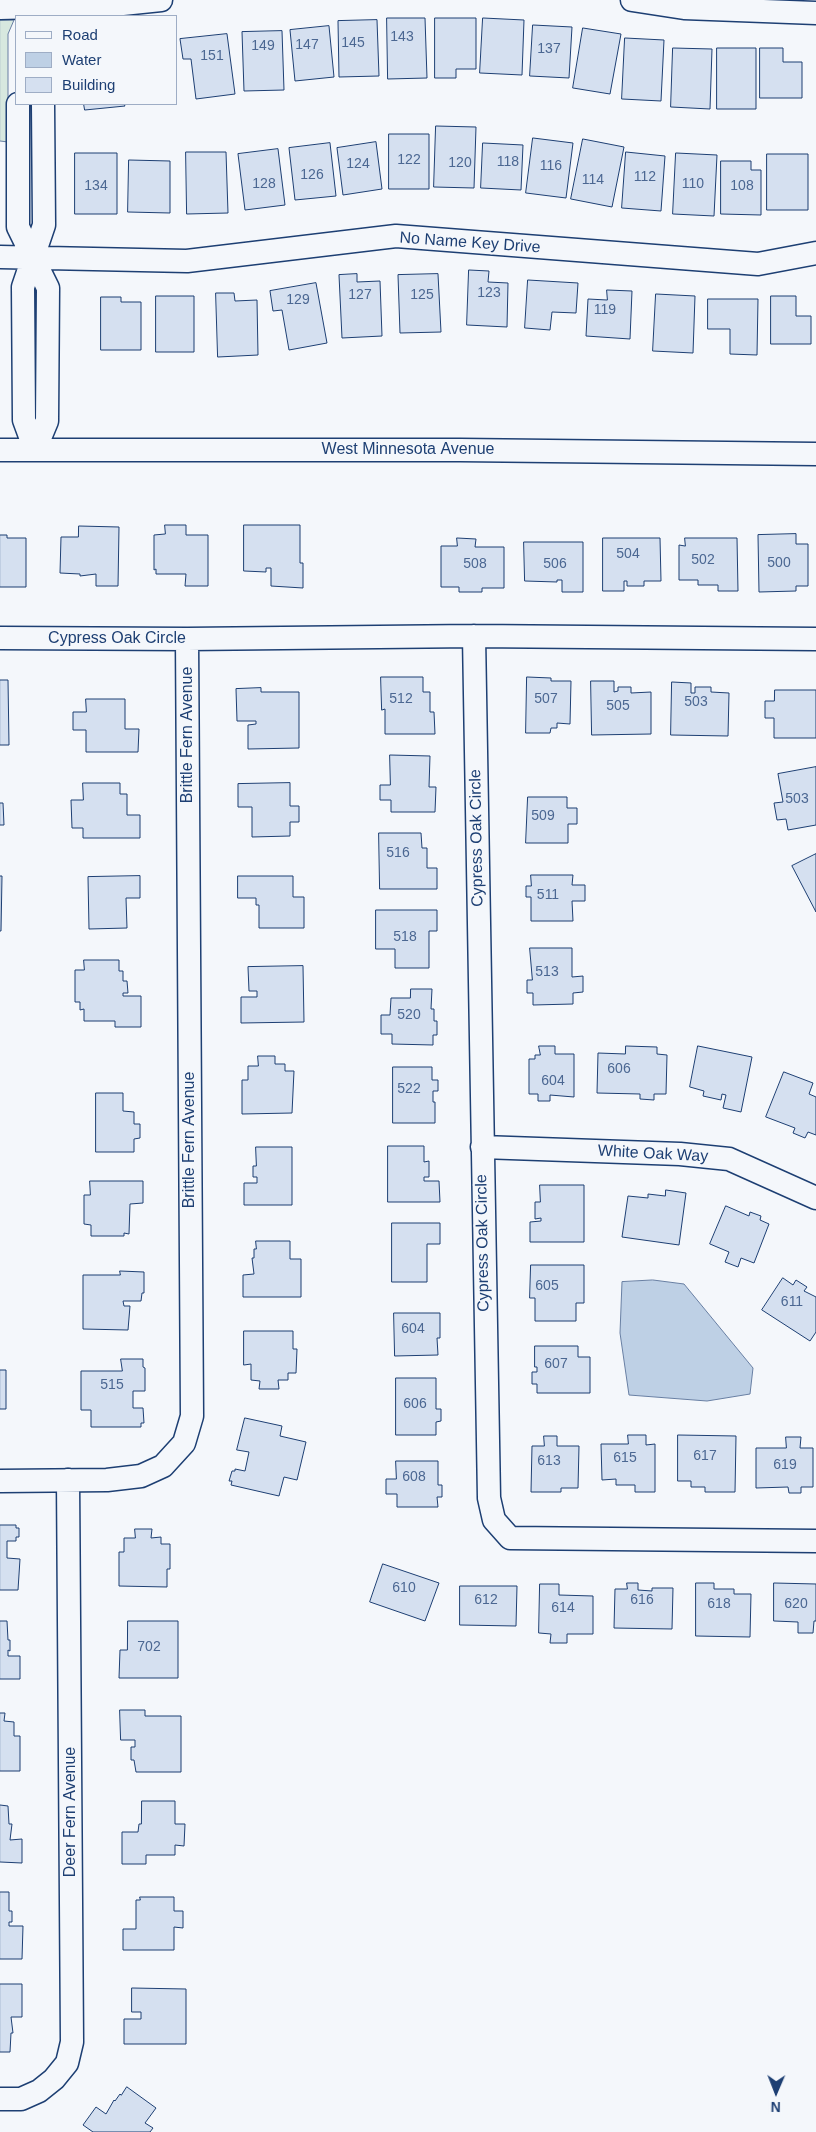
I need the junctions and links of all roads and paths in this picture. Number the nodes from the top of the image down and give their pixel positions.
1 (161, 0) edge
2 (632, 0) edge
3 (0, 8) edge
4 (31, 10) edge
5 (816, 13) edge
6 (18, 105) edge
7 (43, 105) edge
8 (816, 253) edge
9 (0, 257) edge
10 (33, 257) junction
11 (0, 450) edge
12 (35, 450) junction
13 (816, 454) edge
14 (474, 636) junction
15 (0, 638) edge
16 (187, 639) junction
17 (816, 639) edge
18 (482, 1147) junction
19 (816, 1198) edge
20 (68, 1480) junction
21 (0, 1481) edge
22 (816, 1541) edge
23 (0, 2099) edge

1 - 4 street
2 - 5 street
3 - 4 street
6 - 10 street
7 - 10 street
8 - 10 street, No Name Key Drive
9 - 10 street, No Name Key Drive
10 - 12 street
11 - 12 street, West Minnesota Avenue
12 - 13 street, West Minnesota Avenue
14 - 16 street, Cypress Oak Circle
14 - 17 street, Cypress Oak Circle
14 - 18 street, Cypress Oak Circle
15 - 16 street, Cypress Oak Circle
16 - 20 street, Brittle Fern Avenue
18 - 19 street, White Oak Way
18 - 22 street, Cypress Oak Circle
20 - 21 street, Brittle Fern Avenue
20 - 23 street, Deer Fern Avenue

